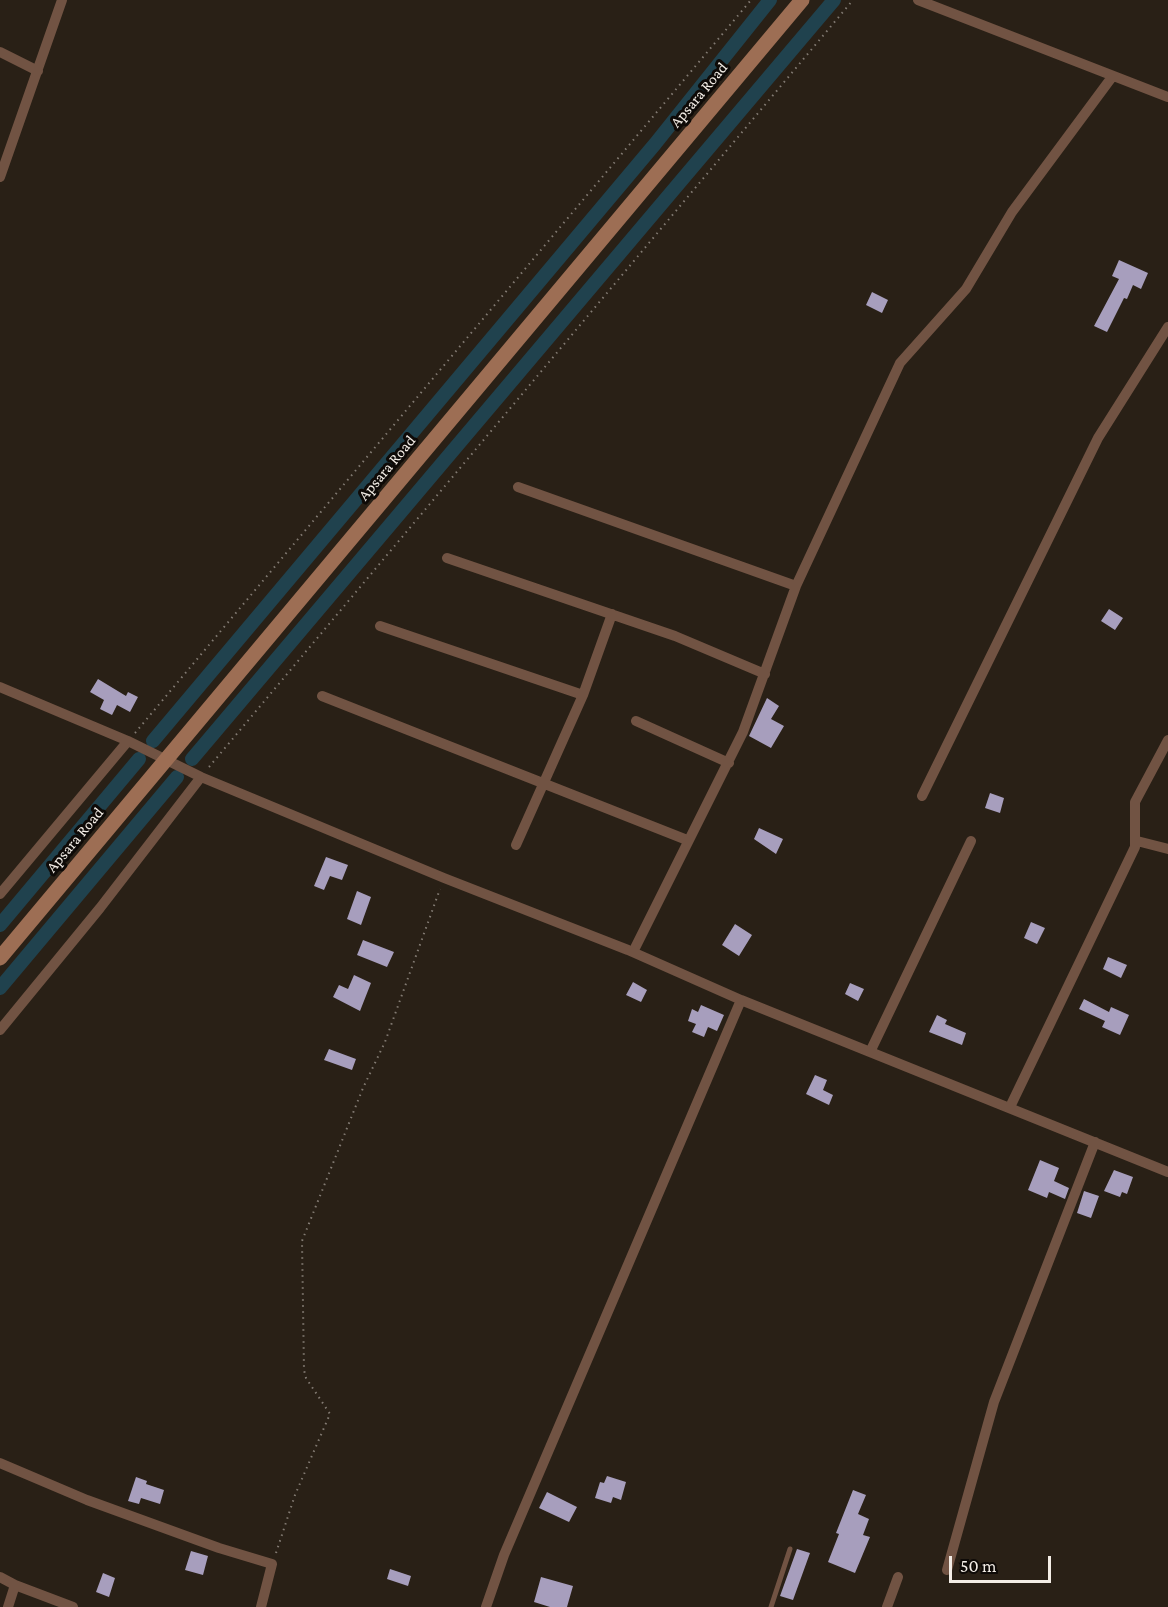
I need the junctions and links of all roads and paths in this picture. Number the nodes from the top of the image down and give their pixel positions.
1 (62, 0) edge
2 (751, 0) edge
3 (802, 0) edge
4 (853, 0) edge
5 (918, 0) edge
6 (0, 52) edge
7 (38, 71) junction
8 (1112, 77) junction
9 (1168, 97) edge
10 (0, 177) edge
11 (1168, 327) edge
12 (518, 487) dead end
13 (447, 558) dead end
14 (796, 586) junction
15 (612, 614) junction
16 (380, 626) dead end
17 (765, 674) junction
18 (0, 687) edge
19 (583, 695) junction
20 (322, 696) dead end
21 (636, 721) dead end
22 (1168, 740) edge
23 (128, 741) junction
24 (166, 760) junction
25 (729, 763) junction
26 (201, 777) junction
27 (543, 785) junction
28 (922, 796) dead end
29 (687, 840) junction
30 (971, 841) dead end
31 (1137, 841) junction
32 (516, 845) dead end
33 (1168, 849) edge
34 (444, 878) junction
35 (0, 894) edge
36 (633, 952) junction
37 (0, 958) edge
38 (741, 1000) junction
39 (0, 1030) edge
40 (870, 1052) junction
41 (1010, 1107) junction
42 (1095, 1142) junction
43 (1168, 1172) edge
44 (0, 1463) edge
45 (790, 1549) dead end
46 (272, 1564) junction
47 (947, 1570) dead end
48 (0, 1577) edge
49 (898, 1577) dead end
50 (15, 1585) junction
51 (8, 1607) edge
52 (73, 1607) edge
53 (261, 1607) edge
54 (486, 1607) edge
55 (771, 1607) edge
56 (887, 1607) edge

1 - 7 street
2 - 23 path
3 - 24 street, Apsara Road
4 - 26 path
5 - 8 street
6 - 7 street
7 - 10 street
8 - 9 street
8 - 14 street
11 - 28 street
12 - 14 street
13 - 15 street
14 - 17 street
15 - 17 street
15 - 19 street
16 - 19 street
17 - 25 street
18 - 23 street
19 - 27 street
20 - 27 street
21 - 25 street
22 - 31 street
23 - 24 street
23 - 35 street
24 - 26 street
24 - 37 street, Apsara Road
25 - 29 street
26 - 34 street
26 - 39 street
27 - 29 street
27 - 32 street
29 - 36 street
30 - 40 street
31 - 33 street
31 - 41 street
34 - 36 street
34 - 46 path
36 - 38 street
38 - 40 street
38 - 54 street
40 - 41 street
41 - 42 street
42 - 43 street
42 - 47 street
44 - 46 street
45 - 55 lane
46 - 53 street
48 - 50 street
49 - 56 street
50 - 51 street
50 - 52 street

